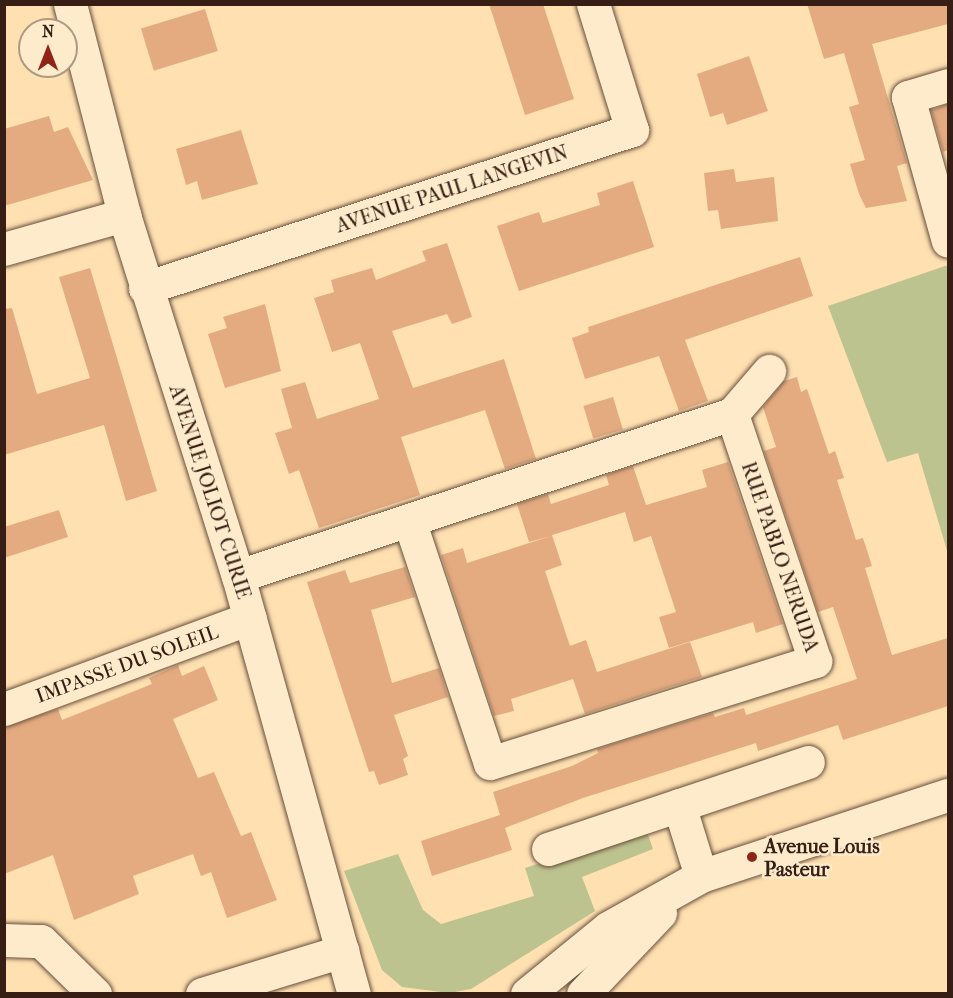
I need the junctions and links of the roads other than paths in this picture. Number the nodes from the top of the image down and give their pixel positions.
1 (70, 4) edge
2 (593, 4) edge
3 (948, 85) edge
4 (124, 215) junction
5 (948, 241) edge
6 (4, 249) edge
7 (145, 288) junction
8 (769, 371) dead end
9 (732, 414) junction
10 (409, 520) junction
11 (238, 576) junction
12 (250, 618) junction
13 (4, 709) edge
14 (808, 762) dead end
15 (948, 795) edge
16 (679, 805) junction
17 (548, 849) dead end
18 (701, 876) junction
19 (4, 940) edge
20 (354, 979) edge
21 (535, 985) edge
22 (95, 993) edge
23 (202, 993) edge
24 (511, 993) edge
25 (583, 993) edge

1 - 4 street, AVENUE JOLIOT CURIE
2 - 7 street, AVENUE PAUL LANGEVIN
3 - 5 street
4 - 6 street
4 - 7 street, AVENUE JOLIOT CURIE
7 - 11 street, AVENUE JOLIOT CURIE
8 - 9 street
9 - 10 street
9 - 10 street, RUE PABLO NERUDA
10 - 11 street
11 - 12 street, AVENUE JOLIOT CURIE
12 - 13 street, IMPASSE DU SOLEIL
12 - 20 street, AVENUE JOLIOT CURIE
14 - 16 street
15 - 18 street
16 - 17 street
16 - 18 street
18 - 21 street
18 - 25 street
19 - 22 street
20 - 23 street
21 - 24 street

